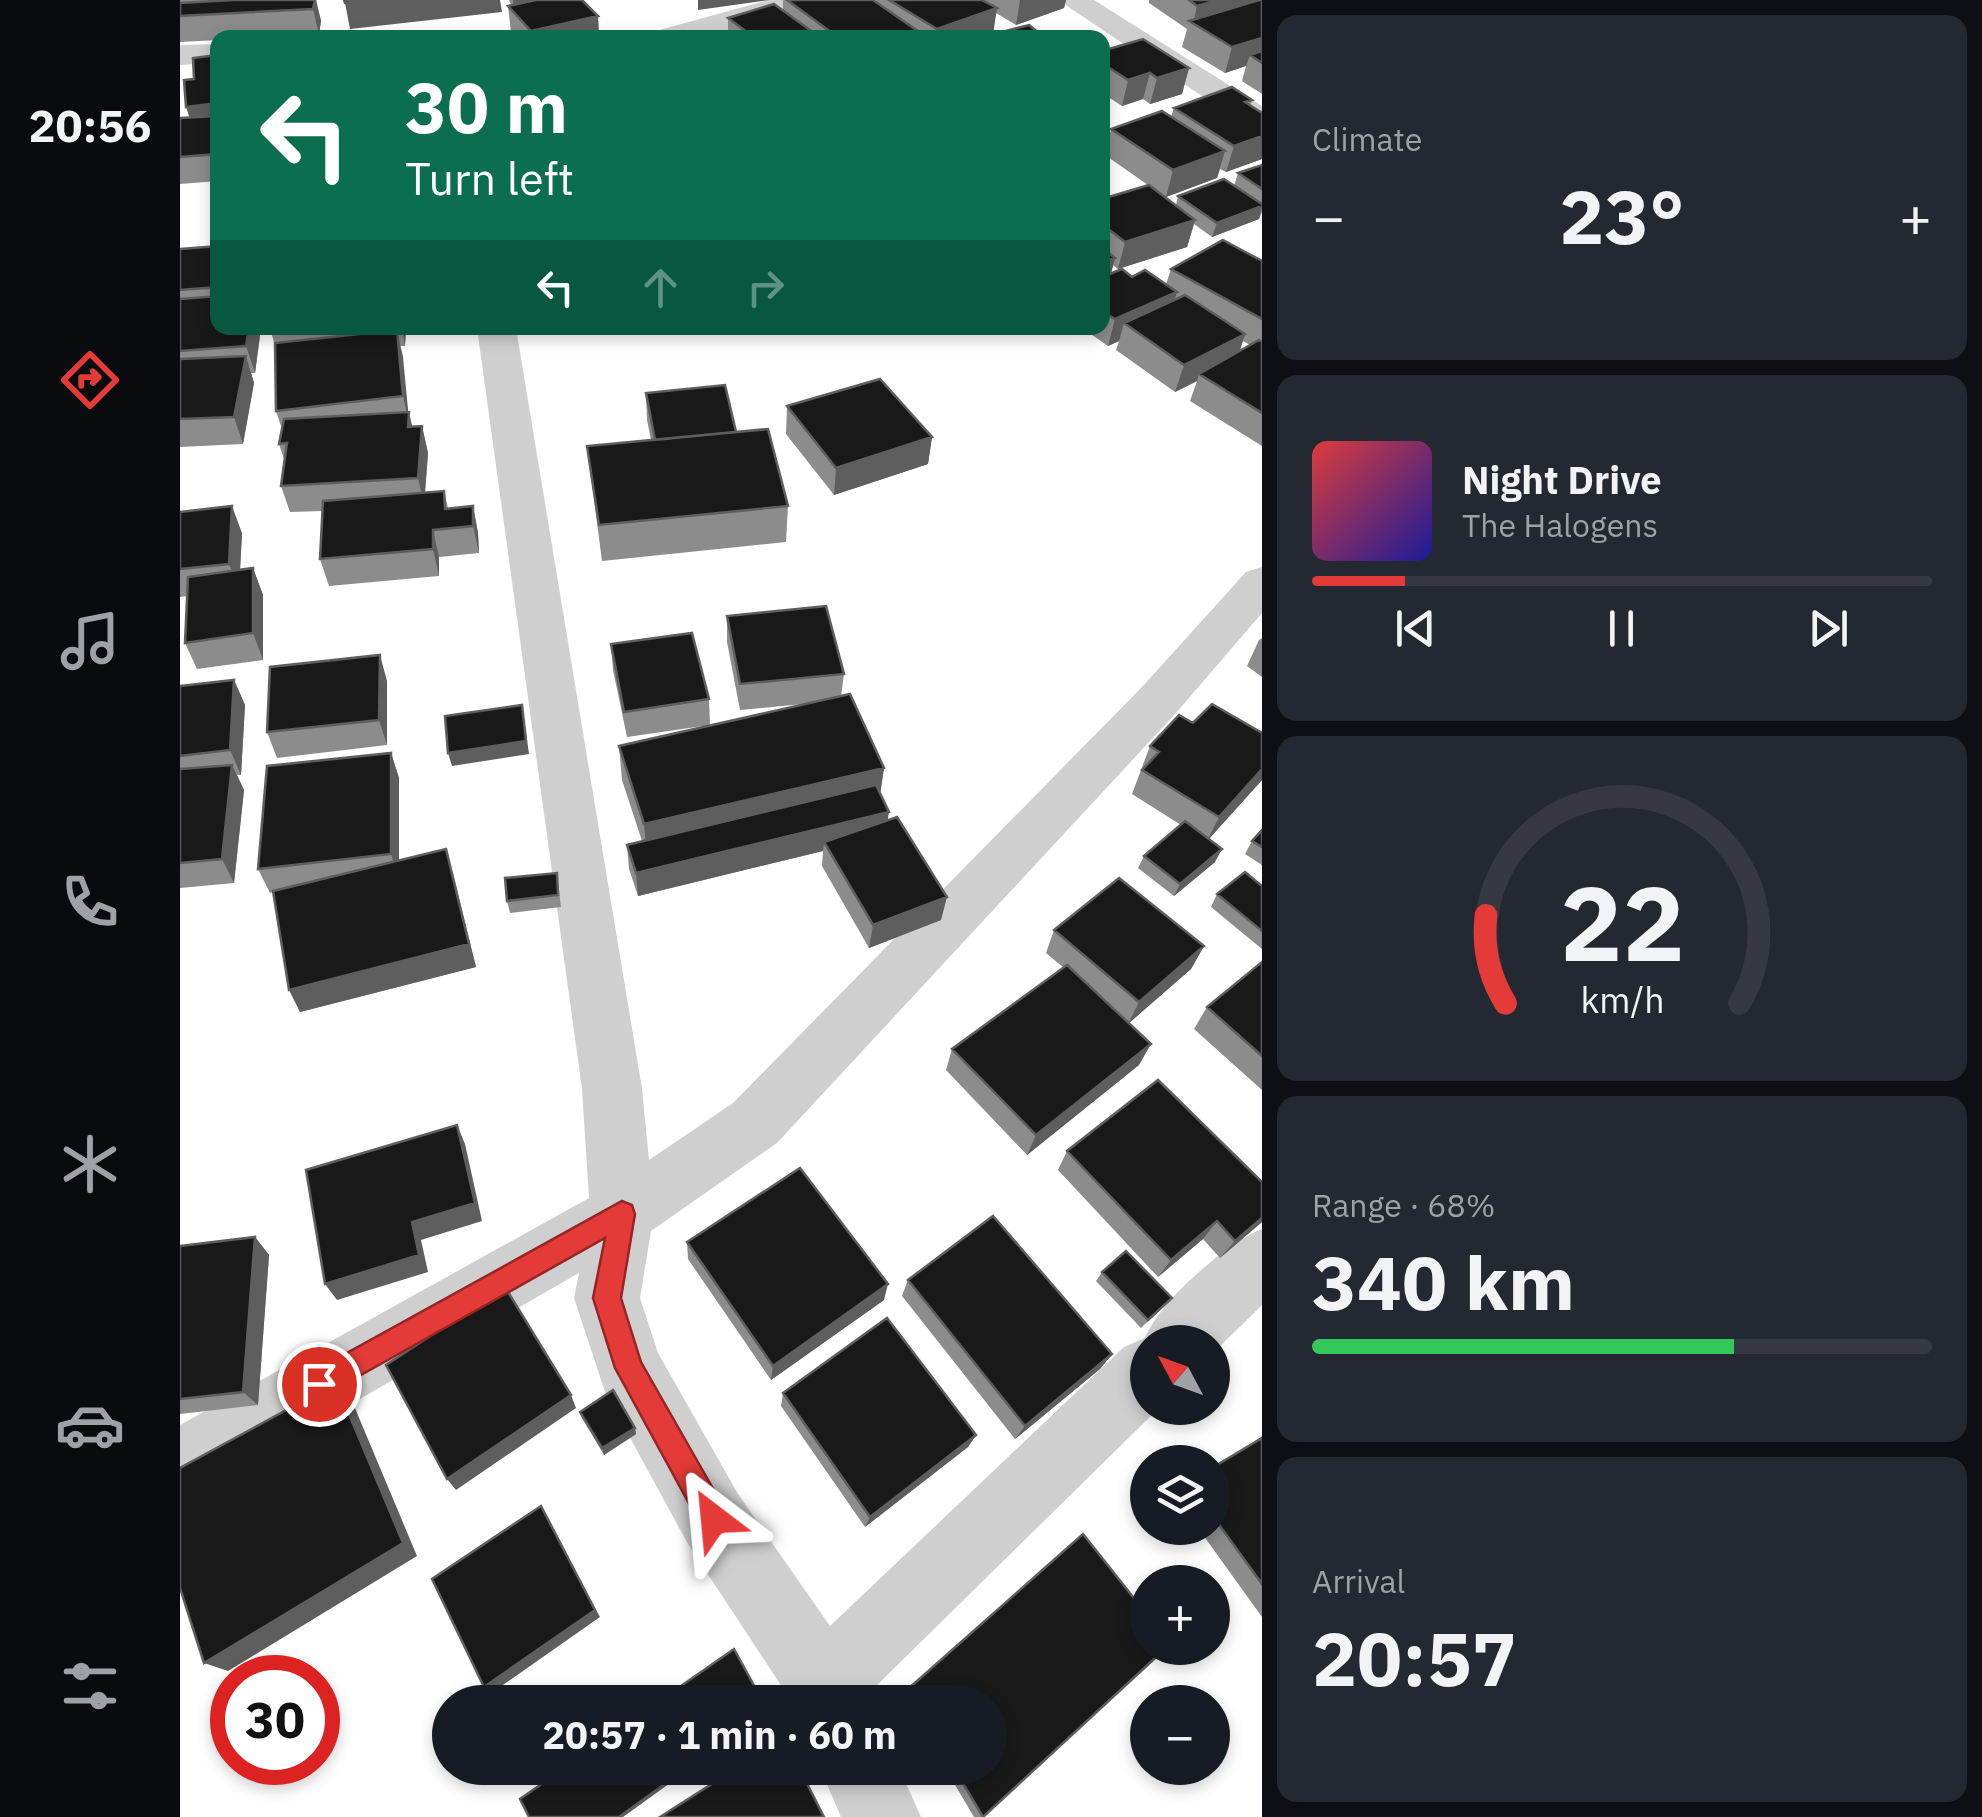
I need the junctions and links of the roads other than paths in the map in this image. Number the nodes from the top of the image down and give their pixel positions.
1 (803, 0) edge
2 (1073, 0) edge
3 (696, 30) edge
4 (210, 53) edge
5 (180, 55) edge
6 (1247, 72) edge
7 (1207, 99) junction
8 (1262, 121) edge
9 (497, 335) edge
10 (1262, 583) edge
11 (622, 1214) junction
12 (1262, 1260) edge
13 (1195, 1325) edge
14 (1130, 1389) edge
15 (180, 1462) edge
16 (822, 1685) edge
17 (837, 1685) edge
18 (867, 1785) edge
19 (881, 1817) edge

1 - 3 street
2 - 7 street
4 - 5 street
6 - 7 street
7 - 8 street
9 - 11 street
10 - 11 street
11 - 15 street
11 - 16 street
12 - 13 street
14 - 17 street
18 - 19 street

